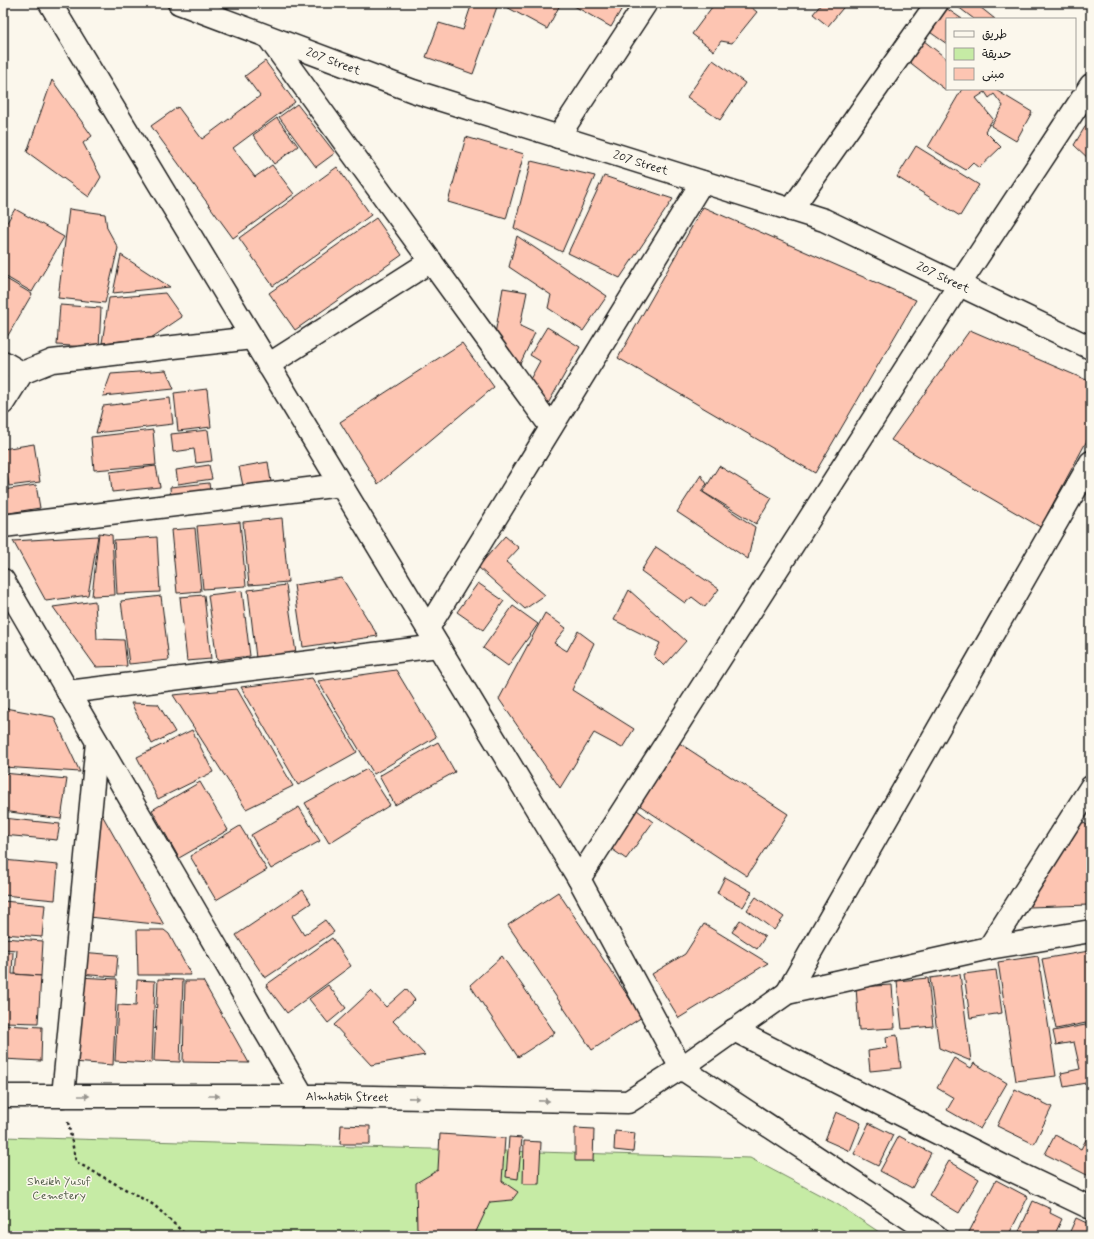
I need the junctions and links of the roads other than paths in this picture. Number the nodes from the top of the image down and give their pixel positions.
1 (50, 3) edge
2 (180, 3) edge
3 (646, 3) edge
4 (936, 3) edge
5 (268, 36) junction
6 (1091, 85) edge
7 (558, 137) junction
8 (702, 182) junction
9 (790, 210) junction
10 (430, 261) junction
11 (959, 285) junction
12 (252, 338) junction
13 (1091, 348) edge
14 (3, 362) edge
15 (268, 365) junction
16 (22, 373) junction
17 (3, 402) edge
18 (551, 427) junction
19 (1091, 462) edge
20 (341, 485) junction
21 (3, 526) edge
22 (3, 580) edge
23 (433, 637) junction
24 (68, 692) junction
25 (97, 742) junction
26 (1091, 787) edge
27 (579, 879) junction
28 (1091, 931) edge
29 (989, 948) junction
30 (788, 993) junction
31 (734, 1030) junction
32 (681, 1068) junction
33 (3, 1096) edge
34 (63, 1096) junction
35 (302, 1096) junction
36 (1091, 1208) edge
37 (936, 1236) edge

1 - 12 street
2 - 5 street, 207 Street
3 - 7 street
4 - 9 street
5 - 7 street, 207 Street
5 - 10 street
6 - 11 street
7 - 8 street, 207 Street
8 - 9 street, 207 Street
8 - 18 street
9 - 11 street, 207 Street
10 - 15 street
10 - 18 street
11 - 13 street, 207 Street
11 - 27 street
12 - 15 street
12 - 16 street
14 - 16 street
15 - 20 street
16 - 17 street
18 - 23 street
19 - 30 street
20 - 21 street
20 - 23 street
22 - 24 street
23 - 24 street
23 - 27 street
24 - 25 street
25 - 34 street
25 - 35 street
26 - 29 street
27 - 32 street
28 - 29 street
29 - 30 street
30 - 31 street, Almhatih Street
31 - 32 street, Almhatih Street
31 - 36 street
35 -> 32 street, Almhatih Street
32 - 37 street
33 - 34 street, Almhatih Street
34 -> 35 street, Almhatih Street

